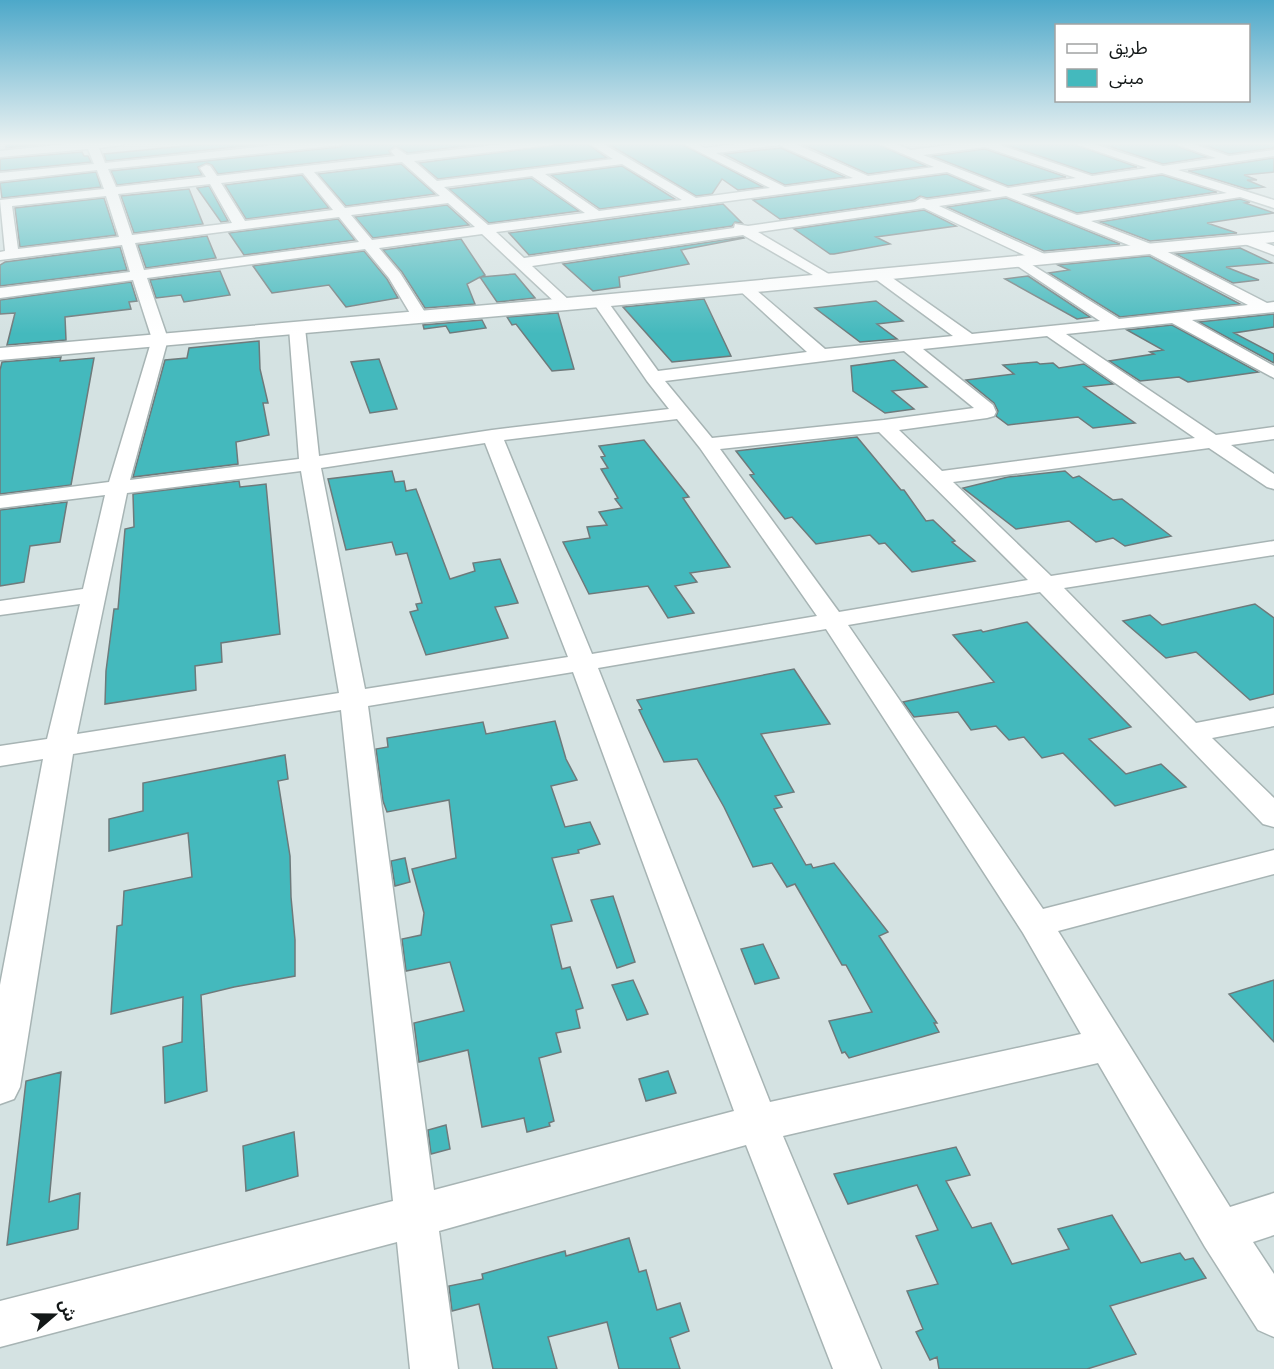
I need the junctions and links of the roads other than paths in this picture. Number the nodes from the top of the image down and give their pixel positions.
1 (2, 206) edge
2 (116, 206) edge
3 (230, 206) edge
4 (338, 206) edge
5 (393, 206) edge
6 (457, 206) edge
7 (583, 206) edge
8 (656, 206) edge
9 (701, 206) edge
10 (905, 206) edge
11 (930, 206) edge
12 (1042, 206) edge
13 (1171, 206) edge
14 (344, 212) junction
15 (595, 214) junction
16 (1076, 220) junction
17 (241, 226) junction
18 (485, 229) junction
19 (746, 230) junction
20 (1274, 237) edge
21 (127, 240) junction
22 (1248, 240) junction
23 (370, 244) junction
24 (1150, 249) junction
25 (1274, 251) edge
26 (6, 255) edge
27 (1046, 260) junction
28 (1021, 262) junction
29 (521, 263) junction
30 (139, 274) junction
31 (879, 275) junction
32 (827, 279) junction
33 (744, 287) junction
34 (0, 293) edge
35 (600, 301) junction
36 (565, 304) junction
37 (1270, 308) edge
38 (420, 317) junction
39 (1176, 318) junction
40 (1118, 325) junction
41 (297, 328) junction
42 (1051, 332) junction
43 (160, 339) junction
44 (969, 340) junction
45 (908, 346) junction
46 (0, 354) edge
47 (820, 355) junction
48 (1274, 373) edge
49 (654, 377) junction
50 (682, 413) junction
51 (884, 426) junction
52 (1274, 433) edge
53 (492, 436) junction
54 (1212, 441) junction
55 (707, 444) junction
56 (310, 464) junction
57 (937, 478) junction
58 (1274, 483) edge
59 (118, 487) junction
60 (0, 502) edge
61 (1274, 548) edge
62 (1046, 584) junction
63 (95, 595) junction
64 (0, 608) edge
65 (833, 621) junction
66 (583, 663) junction
67 (354, 701) junction
68 (1274, 717) edge
69 (1190, 733) junction
70 (60, 747) junction
71 (0, 756) edge
72 (1274, 816) edge
73 (1274, 862) edge
74 (1035, 924) junction
75 (1106, 1045) junction
76 (0, 1087) edge
77 (758, 1123) junction
78 (1274, 1214) edge
79 (417, 1216) junction
80 (1220, 1232) junction
81 (1274, 1314) edge
82 (0, 1324) edge
83 (434, 1369) edge
84 (857, 1369) edge

1 - 26 street
2 - 21 street
3 - 17 street
4 - 14 street
5 - 14 street
6 - 18 street
7 - 15 street
8 - 15 street
9 - 19 street
10 - 19 street
11 - 27 street
12 - 16 street
13 - 16 street
14 - 17 street
14 - 23 street
15 - 18 street
16 - 24 street
17 - 21 street
18 - 23 street
18 - 29 street
19 - 29 street
19 - 32 street
20 - 22 street
21 - 26 street
21 - 30 street
22 - 24 street
22 - 25 street
23 - 30 street
23 - 38 street
24 - 27 street
24 - 37 street
27 - 28 street
28 - 31 street
28 - 40 street
29 - 36 street
30 - 34 street
30 - 43 street
31 - 32 street
31 - 44 street
32 - 33 street
33 - 35 street
33 - 47 street
35 - 36 street
35 - 49 street
36 - 38 street
37 - 39 street
38 - 41 street
39 - 40 street
39 - 48 street
40 - 42 street
41 - 43 street
41 - 56 street
42 - 44 street
42 - 54 street
43 - 46 street
43 - 59 street
44 - 45 street
45 - 47 street
45 - 51 street
47 - 49 street
49 - 50 street
50 - 53 street
50 - 55 street
51 - 55 street
51 - 57 street
52 - 54 street
53 - 56 street
53 - 66 street
54 - 57 street
54 - 58 street
55 - 65 street
56 - 59 street
56 - 67 street
57 - 62 street
59 - 60 street
59 - 63 street
61 - 62 street
62 - 65 street
62 - 69 street
63 - 64 street
63 - 70 street
65 - 66 street
65 - 74 street
66 - 67 street
66 - 77 street
67 - 70 street
67 - 79 street
68 - 69 street
69 - 72 street
70 - 71 street
70 - 76 street
73 - 74 street
74 - 75 street
75 - 77 street
75 - 80 street
77 - 79 street
77 - 84 street
78 - 80 street
79 - 82 street
79 - 83 street
80 - 81 street

